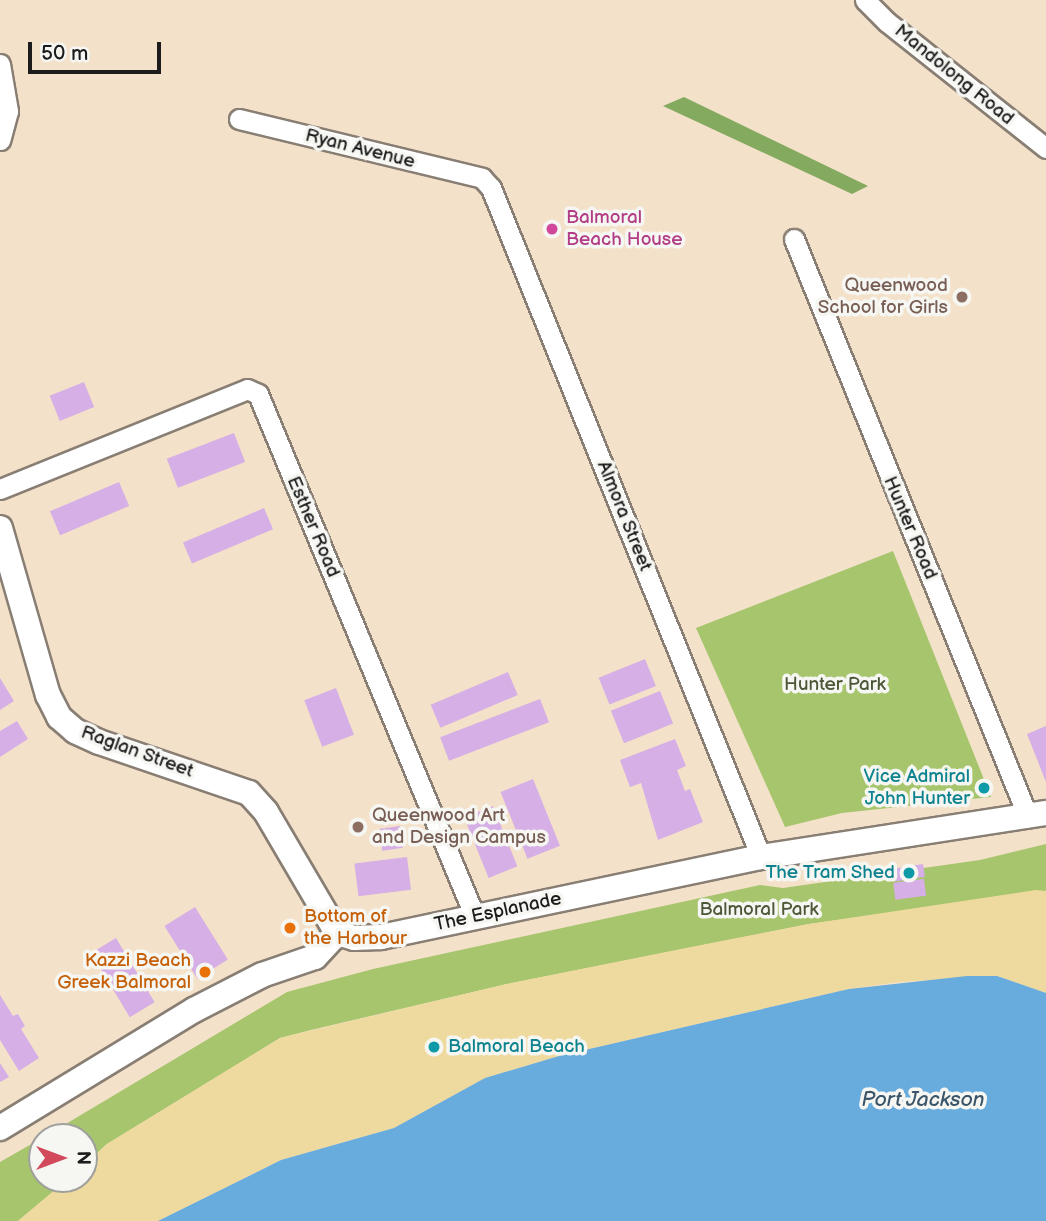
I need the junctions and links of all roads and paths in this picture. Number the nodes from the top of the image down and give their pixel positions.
1 (865, 0) edge
2 (0, 64) edge
3 (239, 119) dead end
4 (0, 140) edge
5 (1046, 148) edge
6 (482, 178) joint
7 (794, 239) dead end
8 (0, 489) edge
9 (0, 528) edge
10 (1037, 815) edge
11 (761, 857) junction
12 (475, 917) junction
13 (337, 933) junction
14 (0, 1128) edge

1 - 5 street, Mandolong Road
2 - 4 street
3 - 6 street, Ryan Avenue
6 - 11 street, Almora Street
7 - 10 street, Hunter Road
8 - 12 street, Esther Road
9 - 13 street, Raglan Street
10 - 11 street, The Esplanade
11 - 12 street, The Esplanade
12 - 13 street, The Esplanade
13 - 14 street

